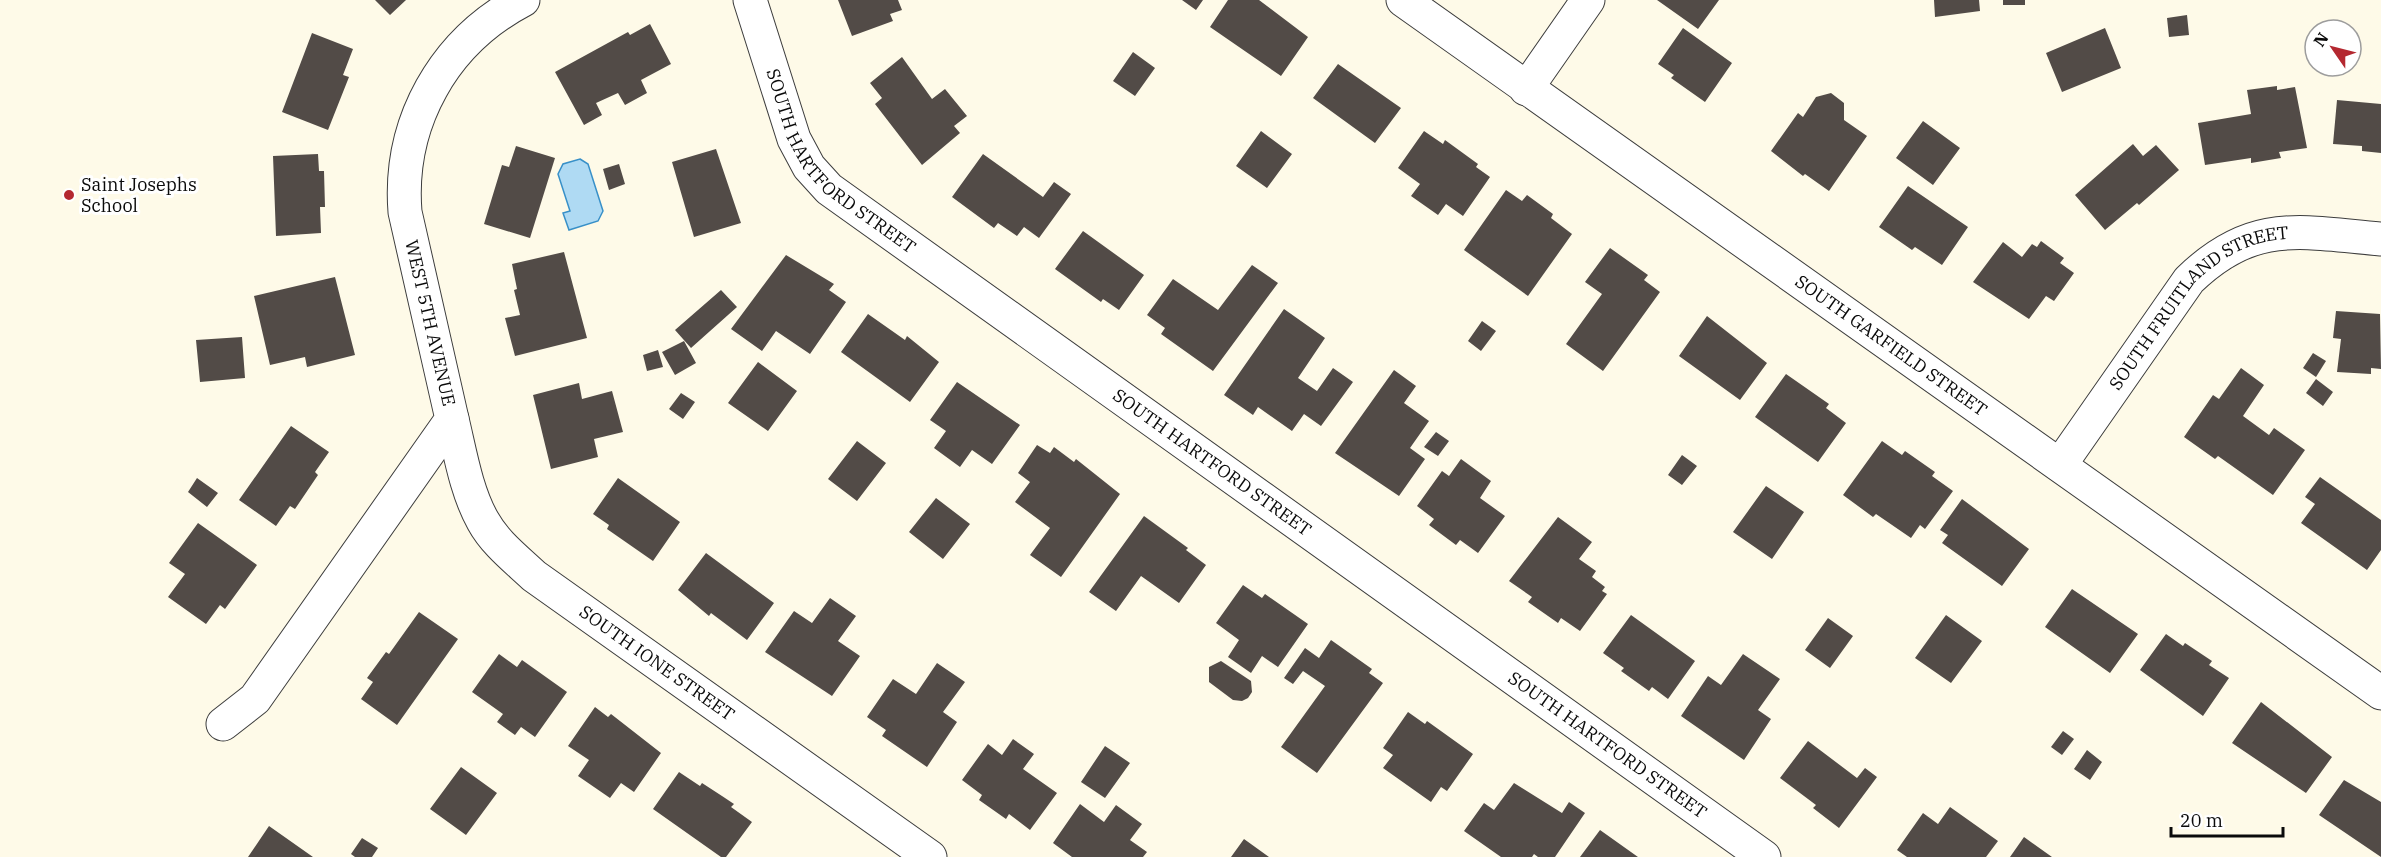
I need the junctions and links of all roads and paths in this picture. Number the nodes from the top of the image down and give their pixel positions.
1 (523, 0) edge
2 (750, 0) edge
3 (1402, 0) edge
4 (1588, 0) edge
5 (1526, 89) junction
6 (2381, 239) edge
7 (452, 419) junction
8 (2060, 465) junction
9 (2381, 693) edge
10 (223, 724) dead end
11 (930, 857) edge
12 (1764, 857) edge

1 - 7 street, WEST 5TH AVENUE
2 - 12 street, SOUTH HARTFORD STREET
3 - 5 street, SOUTH GARFIELD STREET
4 - 5 street
5 - 8 street, SOUTH GARFIELD STREET
6 - 8 street, SOUTH FRUITLAND STREET
7 - 10 street, WEST 5TH AVENUE
7 - 11 street, SOUTH IONE STREET
8 - 9 street, SOUTH GARFIELD STREET

